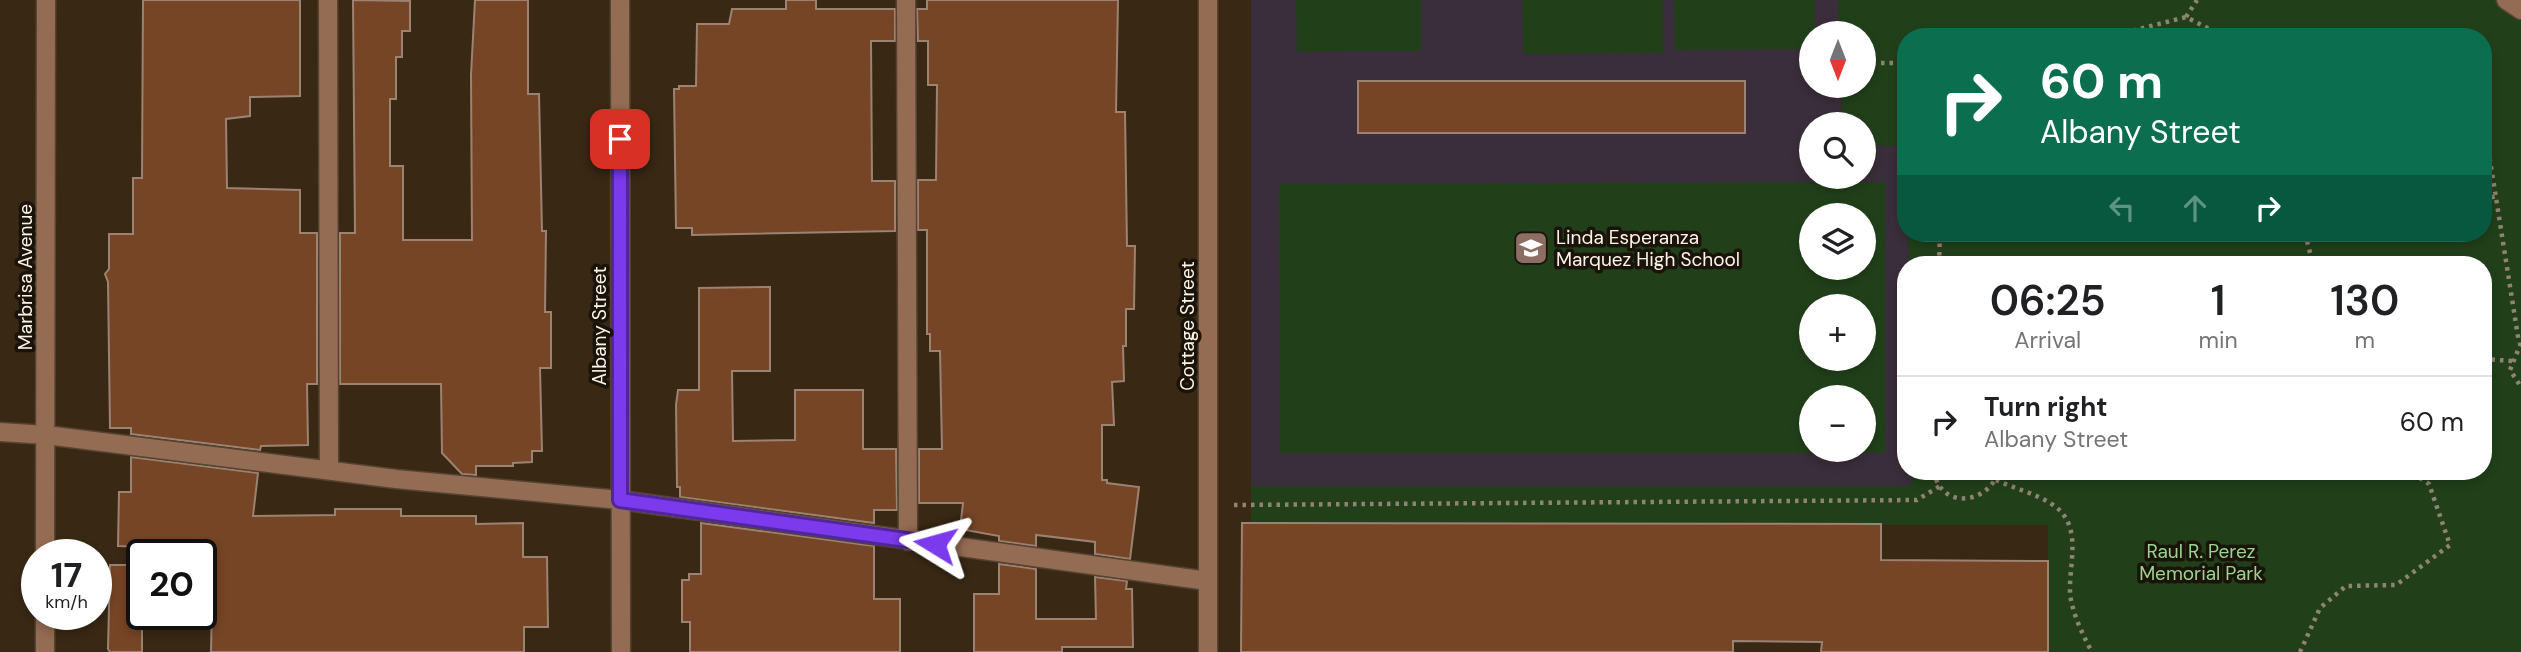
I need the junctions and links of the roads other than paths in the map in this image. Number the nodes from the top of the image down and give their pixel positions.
1 (46, 0) edge
2 (328, 0) edge
3 (620, 0) edge
4 (906, 0) edge
5 (1208, 0) edge
6 (2506, 0) edge
7 (2521, 10) edge
8 (0, 432) edge
9 (46, 435) junction
10 (329, 470) junction
11 (620, 500) junction
12 (45, 539) edge
13 (908, 541) junction
14 (1208, 581) junction
15 (45, 630) edge
16 (45, 652) edge
17 (621, 652) edge
18 (1208, 652) edge

1 - 9 street, Marbrisa Avenue
2 - 10 street
3 - 11 street, Albany Street
4 - 13 street
5 - 14 street, Cottage Street
6 - 7 street
8 - 9 street
9 - 10 street
9 - 12 street, Marbrisa Avenue
10 - 11 street
11 - 13 street
11 - 17 street, Albany Street
13 - 14 street
14 - 18 street, Cottage Street
15 - 16 street

